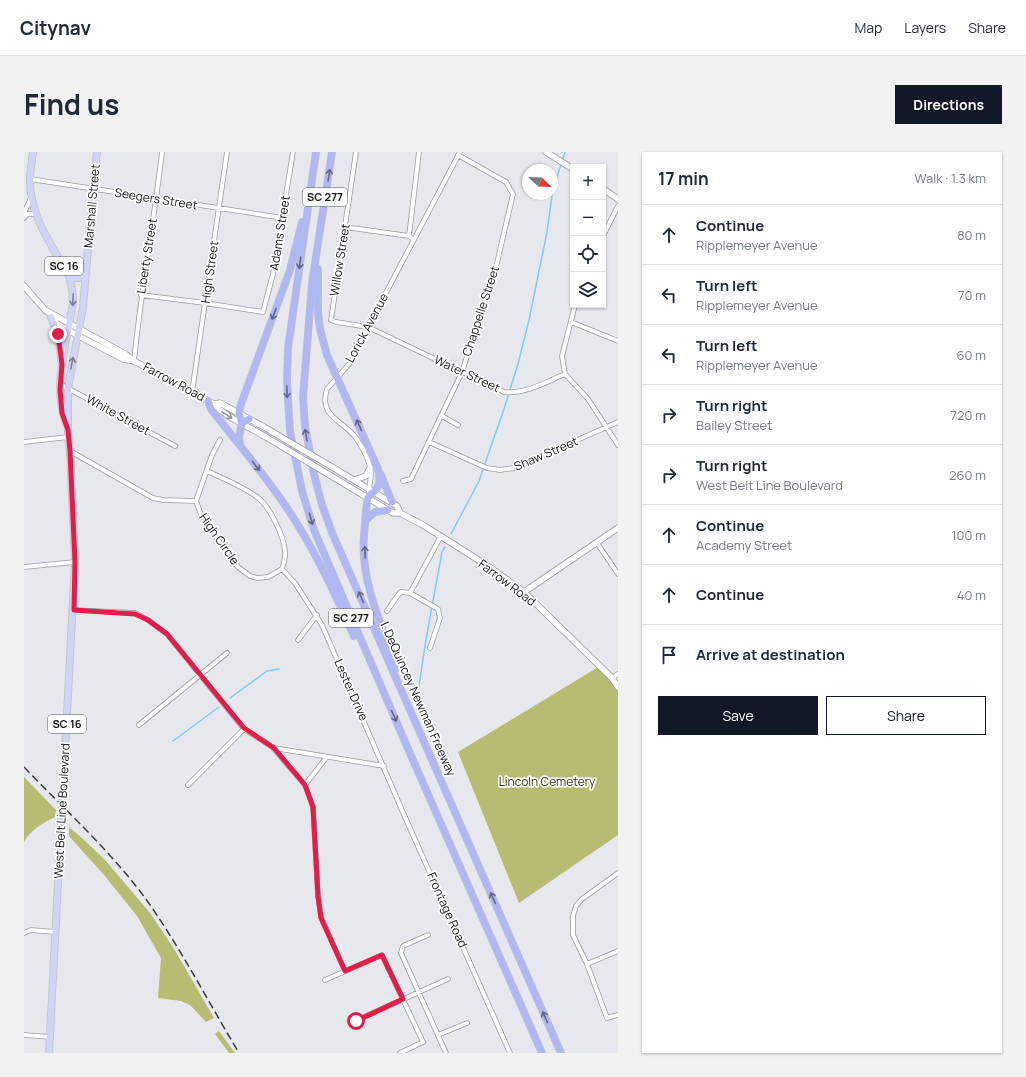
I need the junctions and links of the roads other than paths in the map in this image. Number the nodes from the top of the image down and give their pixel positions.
1 (33, 152) edge
2 (97, 152) edge
3 (162, 152) edge
4 (227, 152) edge
5 (293, 152) edge
6 (332, 152) edge
7 (356, 152) edge
8 (419, 152) edge
9 (546, 152) edge
10 (316, 153) edge
11 (459, 154) edge
12 (570, 167) edge
13 (30, 180) junction
14 (93, 189) junction
15 (606, 191) edge
16 (31, 197) junction
17 (157, 199) junction
18 (618, 199) edge
19 (618, 206) edge
20 (219, 208) junction
21 (24, 212) edge
22 (35, 214) junction
23 (24, 218) edge
24 (283, 218) junction
25 (345, 227) junction
26 (606, 230) edge
27 (409, 236) junction
28 (414, 239) junction
29 (318, 242) junction
30 (70, 278) junction
31 (85, 278) junction
32 (24, 286) edge
33 (141, 295) junction
34 (206, 303) junction
35 (83, 307) joint
36 (574, 308) edge
37 (45, 310) junction
38 (51, 317) junction
39 (331, 320) joint
40 (571, 322) junction
41 (69, 323) junction
42 (368, 328) junction
43 (68, 330) junction
44 (78, 332) junction
45 (618, 341) edge
46 (134, 361) junction
47 (62, 364) junction
48 (462, 372) junction
49 (565, 374) junction
50 (337, 378) junction
51 (60, 384) junction
52 (68, 388) junction
53 (192, 392) junction
54 (211, 402) junction
55 (238, 413) junction
56 (442, 416) junction
57 (249, 419) junction
58 (618, 422) edge
59 (242, 423) junction
60 (458, 425) dead end
61 (607, 428) junction
62 (68, 430) junction
63 (68, 437) junction
64 (220, 440) dead end
65 (24, 442) edge
66 (429, 442) junction
67 (618, 445) edge
68 (175, 446) dead end
69 (240, 446) junction
70 (70, 451) junction
71 (370, 468) junction
72 (378, 469) junction
73 (207, 471) junction
74 (354, 480) junction
75 (403, 481) dead end
76 (371, 490) junction
77 (368, 498) junction
78 (196, 501) junction
79 (392, 502) junction
80 (388, 510) junction
81 (400, 513) junction
82 (366, 520) junction
83 (618, 528) edge
84 (441, 536) junction
85 (597, 543) junction
86 (75, 562) junction
87 (24, 567) edge
88 (282, 569) junction
89 (618, 574) edge
90 (410, 592) junction
91 (524, 592) junction
92 (74, 610) junction
93 (387, 611) dead end
94 (317, 615) junction
95 (298, 640) dead end
96 (430, 648) dead end
97 (227, 653) dead end
98 (200, 674) junction
99 (618, 674) edge
100 (612, 678) junction
101 (618, 687) edge
102 (383, 692) junction
103 (405, 697) junction
104 (139, 725) dead end
105 (244, 728) junction
106 (274, 748) junction
107 (326, 758) junction
108 (384, 766) junction
109 (188, 785) dead end
110 (305, 785) junction
111 (618, 873) edge
112 (56, 932) junction
113 (24, 933) edge
114 (428, 935) dead end
115 (618, 951) edge
116 (587, 964) junction
117 (345, 971) junction
118 (448, 979) dead end
119 (325, 980) dead end
120 (418, 992) junction
121 (405, 998) junction
122 (618, 1015) edge
123 (356, 1021) dead end
124 (467, 1023) dead end
125 (24, 1035) edge
126 (438, 1035) junction
127 (51, 1037) junction
128 (49, 1053) edge
129 (400, 1053) edge
130 (446, 1053) edge
131 (510, 1053) edge
132 (542, 1053) edge
133 (561, 1053) edge

1 - 13 main road, SC 16
2 - 14 main road, Marshall Street / SC 16
3 - 17 street, Liberty Street
4 - 20 street, High Street
5 - 24 street, Adams Street
29 -> 6 highway, I. DeQuincey Newman Freeway / SC 277
7 - 25 street, Willow Street
8 - 27 street
9 - 12 main road
10 -> 55 highway
10 -> 102 highway, SC 277
11 - 28 street, Lorick Avenue
11 - 48 street, Chappelle Street
13 - 14 street, Seegers Street
13 - 16 main road, SC 16
14 - 17 street, Seegers Street
14 - 31 main road, Marshall Street / SC 16
15 - 18 main road
16 - 21 street
16 - 22 main road, SC 16
17 - 20 street, Seegers Street
17 - 33 street, Liberty Street
19 - 26 street
20 - 24 street, Seegers Street
20 - 34 street, High Street
22 - 23 street
22 - 30 main road, SC 16
24 - 34 street, Adams Street
25 - 27 street
25 - 39 street, Willow Street
27 - 28 street
28 - 42 street, Lorick Avenue
29 - 50 highway
103 -> 29 highway, I. DeQuincey Newman Freeway / SC 277
30 - 31 main road
30 -> 41 main road, SC 16
31 - 35 main road, Marshall Street / SC 16
32 - 37 main road, Farrow Road
33 - 34 street
33 - 46 street, Liberty Street
34 - 53 street, High Street
35 - 44 main road, West Belt Line Boulevard / SC 16
36 - 40 street
37 - 38 main road, Farrow Road
37 - 41 main road, Farrow Road
38 - 43 main road, Farrow Road
38 - 47 main road
39 - 42 street, Water Street
40 - 45 street
40 - 49 street
41 - 43 main road, SC 16
41 - 44 main road, Farrow Road
42 - 48 street, Water Street
42 - 50 street, Lorick Avenue
43 - 44 main road, Farrow Road
43 - 47 main road, SC 16
44 - 46 main road, Farrow Road
52 -> 44 main road, West Belt Line Boulevard / SC 16
46 - 53 main road, Farrow Road
47 - 51 main road, SC 16
48 - 49 street, Water Street
48 - 56 street, Chappelle Street
49 - 61 street
50 - 71 street, Lorick Avenue
72 -> 50 highway
51 - 52 street, White Street
51 - 62 main road, SC 16
52 - 62 main road, West Belt Line Boulevard / SC 16
52 - 68 street, White Street
53 - 54 main road, Farrow Road
54 - 55 main road, Farrow Road
54 -> 59 main road, Farrow Road
54 - 69 highway
55 - 57 main road, Farrow Road
55 - 59 highway
56 - 60 street
56 - 66 street, Chappelle Street
57 - 59 highway
57 - 74 main road, Farrow Road, bridge
58 - 61 street, Shaw Street
59 - 69 highway
59 - 77 main road, Farrow Road, bridge
61 - 66 street, Shaw Street
61 - 67 street
62 - 63 main road, West Belt Line Boulevard / SC 16
63 - 65 street
63 - 70 main road, West Belt Line Boulevard / SC 16
64 - 73 street, High Circle
66 - 75 street, Chappelle Street
69 -> 102 highway
70 - 78 street
70 - 86 main road, West Belt Line Boulevard / SC 16
71 - 74 main road
71 - 76 street, Lorick Avenue
72 - 76 highway
72 - 79 highway
73 - 78 street, High Circle
73 - 88 street
74 - 76 main road, Farrow Road
76 - 77 highway
76 - 79 main road, Farrow Road
77 - 80 main road, Farrow Road
77 - 82 highway
78 - 88 street, High Circle
79 - 81 main road, Farrow Road
80 - 81 main road, Farrow Road
80 - 82 highway
81 - 84 main road, Farrow Road
103 -> 82 highway
83 - 85 main road
84 - 90 street
84 - 91 main road, Farrow Road
85 - 89 street
85 - 91 main road
86 - 87 street
86 - 92 main road, West Belt Line Boulevard / SC 16
88 - 94 street
90 - 93 street
90 - 96 street
91 - 100 main road, Farrow Road
92 - 98 street
92 - 112 main road, West Belt Line Boulevard / SC 16
94 - 95 street
94 - 108 street, Lester Drive
97 - 98 street
98 - 104 street
98 - 105 street
99 - 100 street
100 - 101 main road, Farrow Road
102 -> 132 highway, SC 277
133 -> 103 highway, I. DeQuincey Newman Freeway / SC 277
105 - 106 street
105 - 109 street
106 - 107 street
106 - 110 street
107 - 108 street
107 - 110 street
108 - 131 street, Frontage Road
110 - 117 street
111 - 116 street
112 - 113 street
112 - 127 main road, West Belt Line Boulevard / SC 16
114 - 120 street
115 - 116 street
116 - 122 street
117 - 119 street
117 - 121 street
118 - 120 street
120 - 121 street
120 - 126 street
121 - 123 street
121 - 129 street
124 - 126 street
125 - 127 street
126 - 130 street
127 - 128 main road, West Belt Line Boulevard / SC 16

